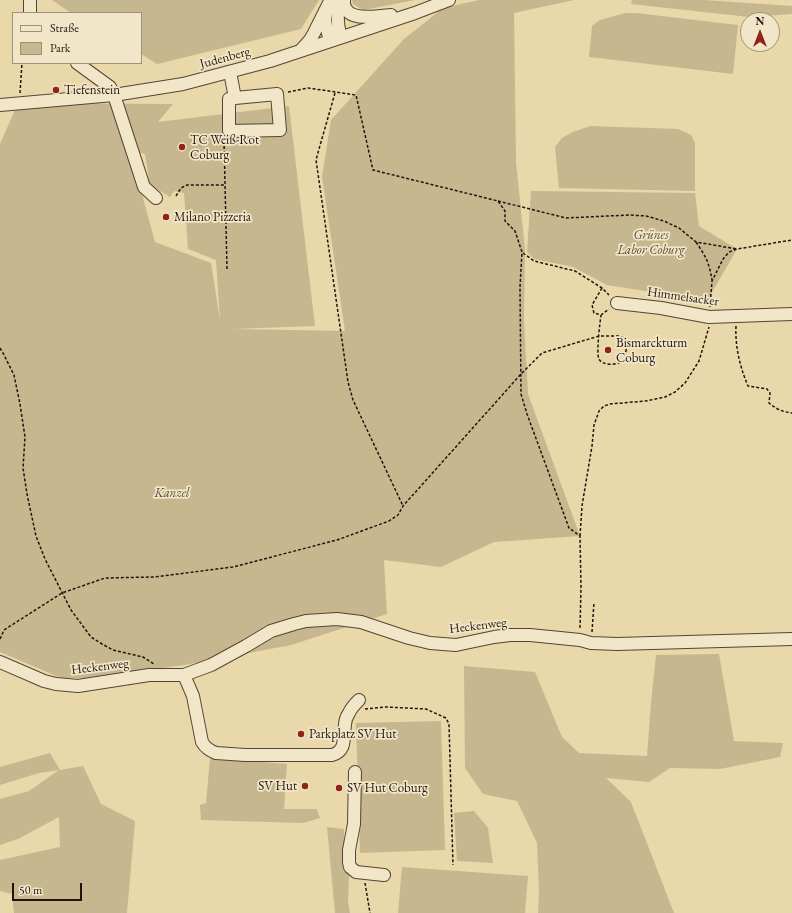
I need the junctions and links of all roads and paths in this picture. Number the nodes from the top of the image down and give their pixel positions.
1 (30, 0) edge
2 (344, 0) edge
3 (449, 0) edge
4 (333, 1) edge
5 (30, 12) edge
6 (414, 13) junction
7 (336, 39) junction
8 (299, 51) junction
9 (22, 64) edge
10 (78, 64) edge
11 (230, 72) junction
12 (336, 92) junction
13 (277, 94) junction
14 (114, 95) junction
15 (235, 98) junction
16 (19, 103) junction
17 (0, 105) edge
18 (229, 131) junction
19 (225, 185) junction
20 (176, 196) dead end
21 (156, 198) dead end
22 (498, 201) junction
23 (792, 240) edge
24 (696, 242) junction
25 (737, 249) junction
26 (522, 252) junction
27 (227, 269) dead end
28 (712, 280) junction
29 (602, 288) junction
30 (617, 303) junction
31 (792, 314) edge
32 (601, 315) junction
33 (737, 316) junction
34 (709, 317) junction
35 (599, 336) junction
36 (0, 348) edge
37 (521, 374) junction
38 (792, 413) edge
39 (403, 506) junction
40 (580, 536) junction
41 (62, 593) junction
42 (594, 602) dead end
43 (0, 639) edge
44 (792, 639) edge
45 (586, 642) junction
46 (0, 662) edge
47 (154, 664) dead end
48 (184, 675) junction
49 (359, 700) dead end
50 (349, 711) junction
51 (355, 772) dead end
52 (453, 865) dead end
53 (364, 873) junction
54 (384, 874) dead end
55 (370, 913) edge

1 - 5 street
2 - 6 street
3 - 6 street, Judenberg
4 - 7 street
4 - 8 street
6 - 7 street, Judenberg
7 - 8 street, Judenberg
8 - 11 street, Judenberg
9 - 16 path
10 - 14 street
11 - 14 street, Judenberg
11 - 15 street
12 - 13 path
12 - 22 path
12 - 39 path
13 - 15 street
13 - 18 street
14 - 16 street, Judenberg
14 - 21 street
15 - 18 street
16 - 17 street, Judenberg
18 - 19 path
19 - 20 path
19 - 27 path
22 - 24 path
22 - 26 path
23 - 25 path
24 - 25 path
24 - 28 path
25 - 28 path
26 - 29 path
26 - 37 path
28 - 34 path
29 - 30 path
29 - 32 path
30 - 32 path
30 - 34 street, Himmelsacker
31 - 33 street, Himmelsacker
32 - 35 path
33 - 34 street, Himmelsacker
33 - 38 path
34 - 40 path
35 - 35 path
35 - 37 path
36 - 41 path
37 - 39 path
37 - 40 path
39 - 41 path
40 - 45 path
41 - 43 path
41 - 47 path
42 - 45 path
44 - 45 street, Heckenweg
45 - 48 street, Heckenweg
46 - 48 street, Heckenweg
48 - 50 street
49 - 50 street
50 - 52 path
51 - 53 street
53 - 54 street
53 - 55 path

